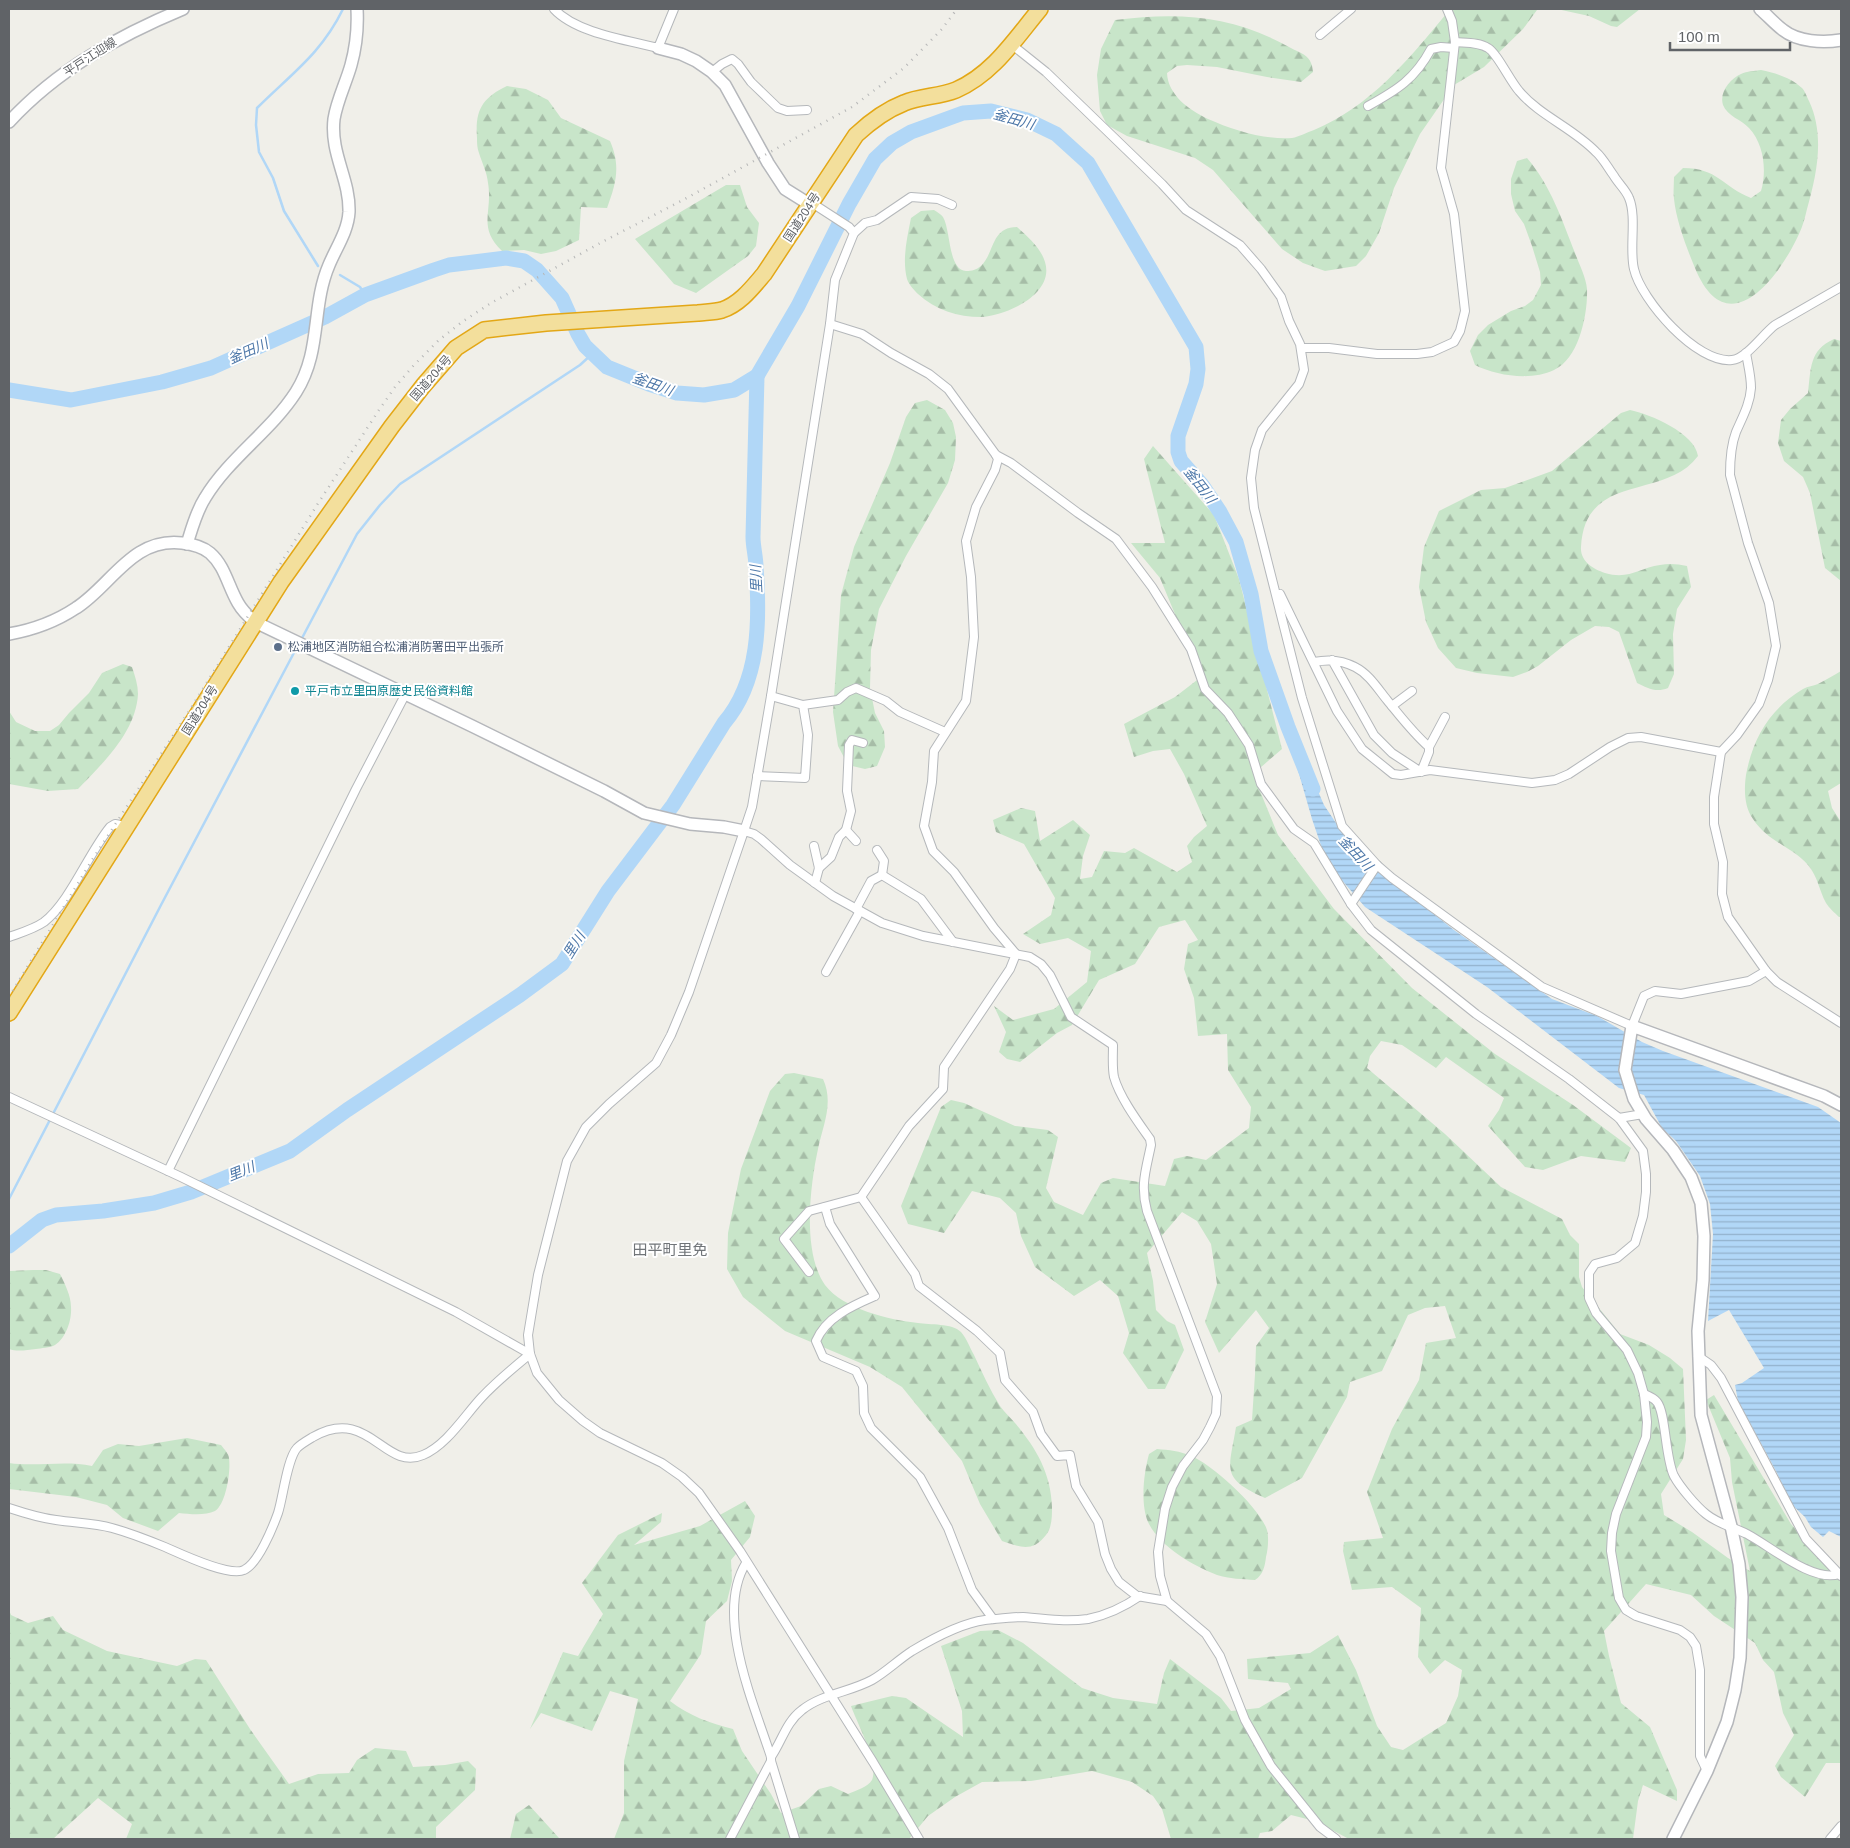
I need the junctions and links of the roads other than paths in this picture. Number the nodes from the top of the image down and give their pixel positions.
1 (183, 9) edge
2 (357, 9) edge
3 (554, 9) edge
4 (674, 9) edge
5 (1040, 9) edge
6 (1351, 9) edge
7 (1447, 9) edge
8 (1760, 9) edge
9 (1320, 35) dead end
10 (1841, 40) edge
11 (1011, 44) junction
12 (1454, 45) junction
13 (658, 48) junction
14 (712, 72) junction
15 (1368, 106) dead end
16 (807, 110) dead end
17 (9, 122) edge
18 (812, 205) junction
19 (952, 205) dead end
20 (851, 230) junction
21 (1841, 288) edge
22 (830, 324) junction
23 (1301, 348) junction
24 (1746, 353) junction
25 (996, 455) junction
26 (187, 544) junction
27 (1273, 580) junction
28 (255, 622) junction
29 (9, 634) edge
30 (1332, 660) junction
31 (1314, 662) junction
32 (1412, 691) dead end
33 (405, 695) junction
34 (771, 696) junction
35 (803, 705) junction
36 (1392, 706) junction
37 (1445, 718) dead end
38 (945, 732) junction
39 (863, 743) dead end
40 (1429, 747) junction
41 (1721, 752) junction
42 (1421, 772) junction
43 (757, 776) junction
44 (126, 826) junction
45 (846, 830) junction
46 (744, 831) junction
47 (856, 841) dead end
48 (814, 846) dead end
49 (877, 850) dead end
50 (1376, 866) junction
51 (819, 868) junction
52 (882, 875) junction
53 (815, 883) junction
54 (1353, 901) junction
55 (858, 910) junction
56 (9, 938) edge
57 (953, 942) junction
58 (1016, 954) junction
59 (1766, 971) junction
60 (826, 972) dead end
61 (9, 1013) edge
62 (1841, 1023) edge
63 (1631, 1031) junction
64 (9, 1097) edge
65 (1841, 1105) edge
66 (1643, 1114) junction
67 (1619, 1118) junction
68 (168, 1171) junction
69 (861, 1197) junction
70 (825, 1206) junction
71 (809, 1272) dead end
72 (530, 1354) junction
73 (1698, 1356) junction
74 (1644, 1394) junction
75 (9, 1508) edge
76 (1731, 1526) junction
77 (746, 1563) junction
78 (1840, 1575) edge
79 (1140, 1596) junction
80 (1167, 1601) junction
81 (993, 1619) junction
82 (830, 1696) junction
83 (771, 1759) junction
84 (1707, 1771) junction
85 (1841, 1826) edge
86 (730, 1839) edge
87 (796, 1839) edge
88 (919, 1839) edge
89 (1336, 1839) edge
90 (1673, 1839) edge
91 (1830, 1839) edge

1 - 17 street, 平戸江迎線
2 - 26 street
3 - 13 street
4 - 13 street
5 - 11 highway, 国道204号
6 - 9 street
7 - 12 street
8 - 10 street
11 - 18 highway, 国道204号
11 - 23 street
12 - 15 street
12 - 23 street
12 - 24 street
13 - 14 street
14 - 16 street
14 - 18 street
18 - 20 street
18 - 28 highway, 国道204号
19 - 20 street
20 - 22 street
21 - 24 street
22 - 25 street
22 - 34 street
23 - 27 street
24 - 41 street
25 - 38 street
25 - 54 street
26 - 28 street
26 - 29 street
27 - 31 street
27 - 50 street
28 - 33 street
28 - 44 highway, 国道204号
30 - 31 street
30 - 36 street
30 - 42 street
31 - 42 street
32 - 36 street
33 - 46 street
33 - 68 street
34 - 35 street
34 - 43 street
35 - 38 street
35 - 43 street
36 - 40 street
37 - 40 street
38 - 58 street
39 - 45 street
40 - 42 street
41 - 42 street
41 - 59 street
43 - 46 street
44 - 56 street
44 - 61 highway, 国道204号
45 - 47 street
45 - 51 street
46 - 53 street
46 - 72 street
48 - 51 street
49 - 52 street
50 - 54 street
50 - 63 street
51 - 53 street
52 - 55 street
52 - 57 street
53 - 55 street
54 - 67 street
55 - 57 street
55 - 60 street
57 - 58 street
58 - 69 street
58 - 80 street
59 - 62 street
59 - 63 street
63 - 65 street
63 - 66 street
64 - 68 street
66 - 67 street
66 - 73 street
67 - 74 street
68 - 72 street
69 - 70 street
69 - 79 street
70 - 71 street
70 - 81 street
72 - 75 street
72 - 77 street
73 - 76 street
73 - 78 street
74 - 76 street
74 - 84 street
76 - 78 street
76 - 84 street
77 - 82 street
77 - 83 street
79 - 80 street
79 - 81 street
80 - 89 street
81 - 82 street
82 - 83 street
82 - 88 street
83 - 86 street
83 - 87 street
84 - 90 street
85 - 91 street

